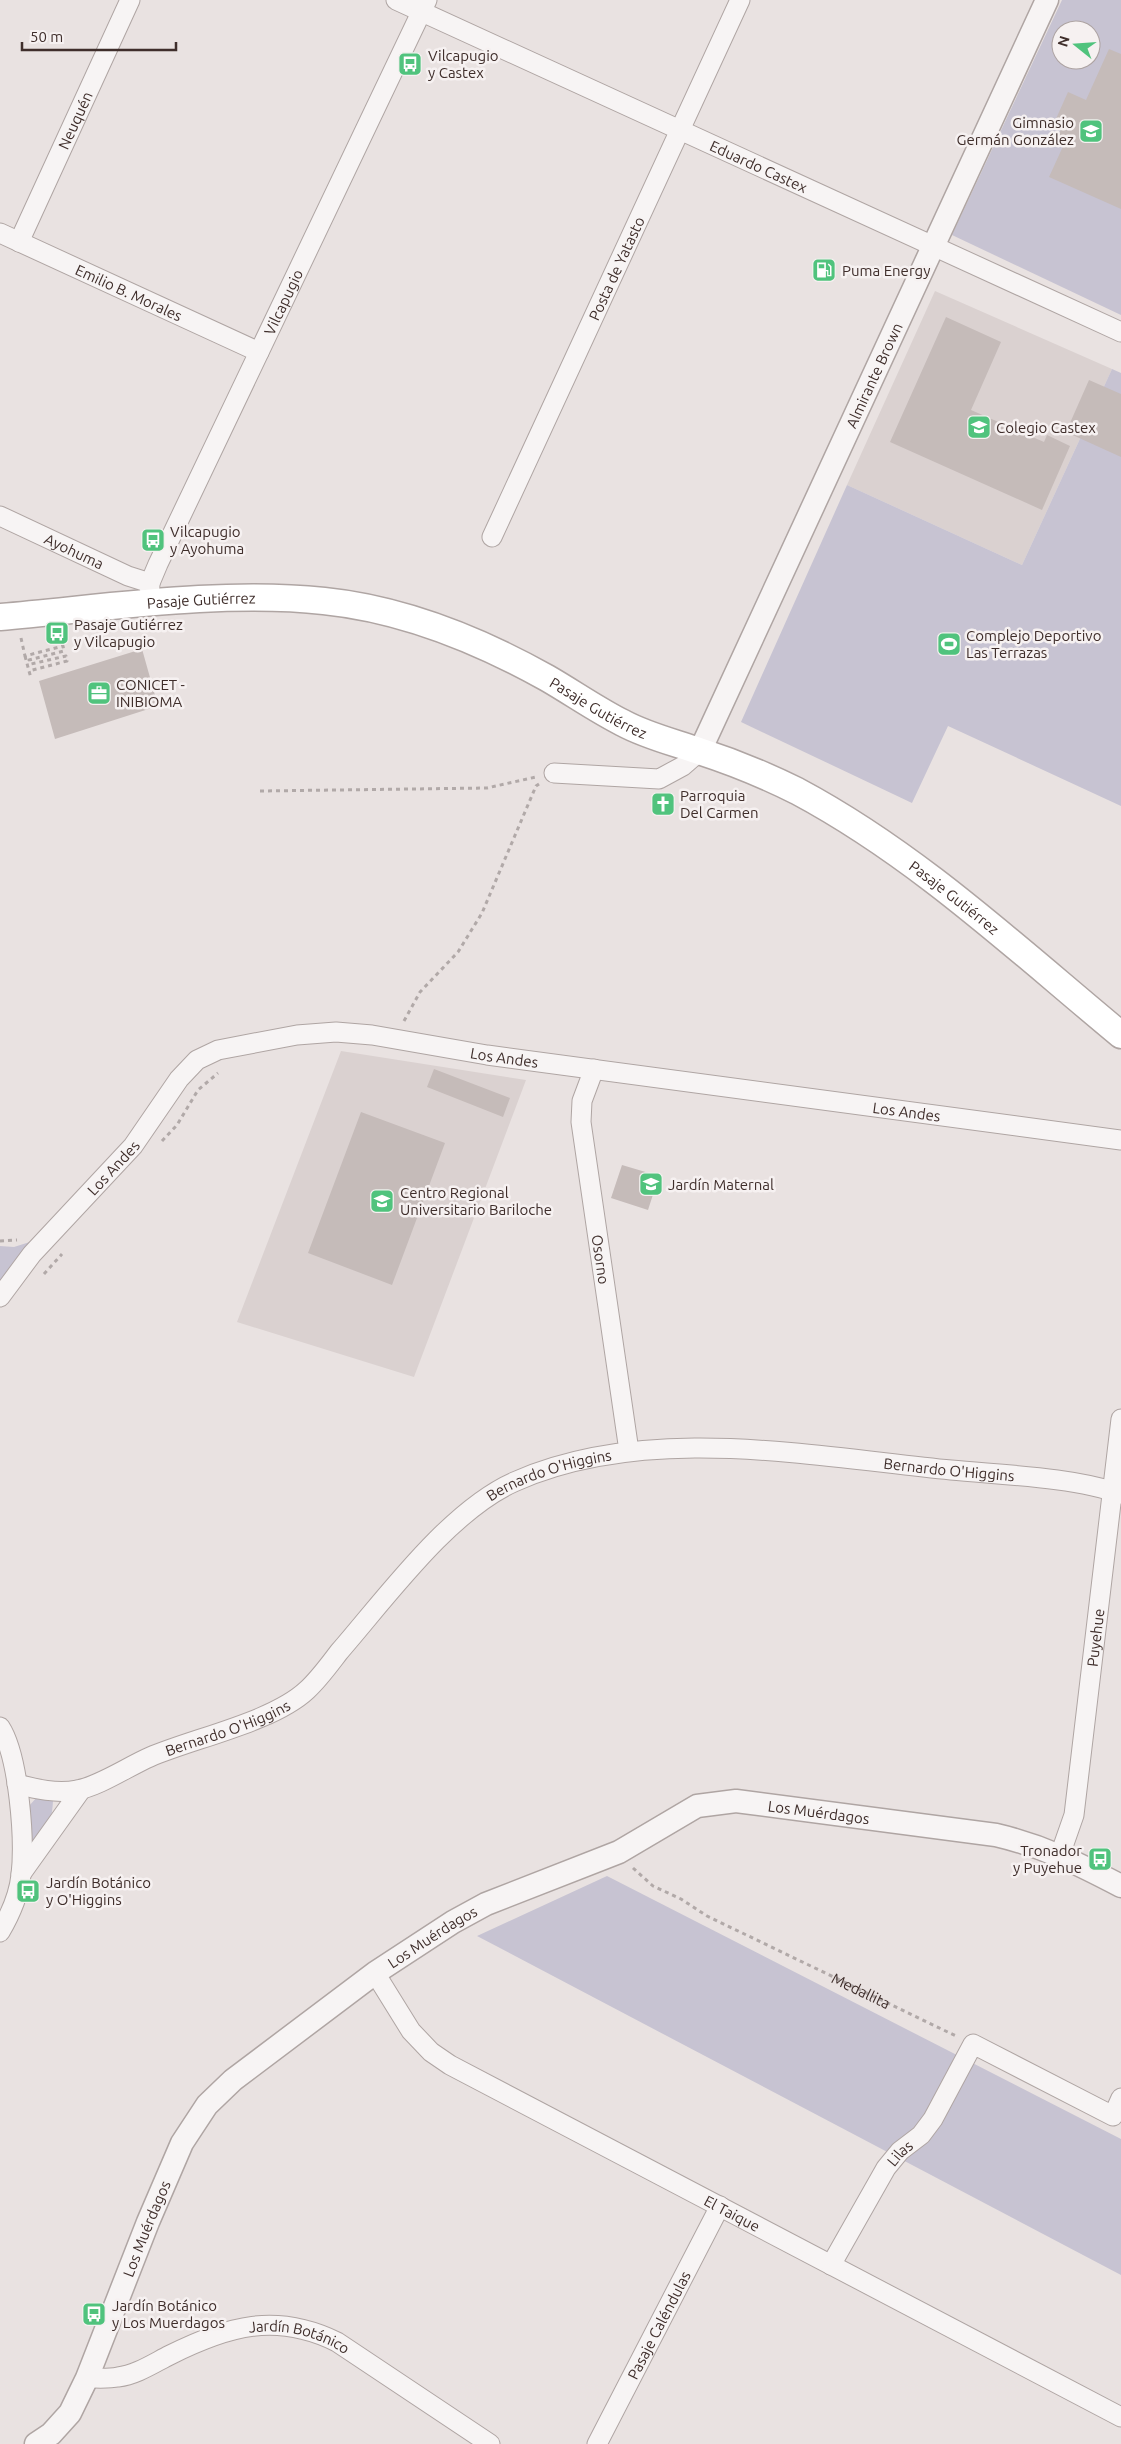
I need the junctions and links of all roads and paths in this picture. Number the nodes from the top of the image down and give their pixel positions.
1 (130, 0) edge
2 (396, 0) edge
3 (740, 0) edge
4 (1047, 0) edge
5 (424, 6) edge
6 (680, 131) junction
7 (0, 233) edge
8 (19, 242) junction
9 (932, 245) junction
10 (1121, 332) edge
11 (259, 352) junction
12 (0, 516) edge
13 (492, 537) dead end
14 (149, 594) junction
15 (8, 616) edge
16 (25, 656) junction
17 (29, 671) junction
18 (31, 678) dead end
19 (700, 751) junction
20 (554, 774) junction
21 (260, 791) dead end
22 (1121, 1035) edge
23 (394, 1039) junction
24 (594, 1069) junction
25 (221, 1070) dead end
26 (1121, 1140) edge
27 (158, 1146) dead end
28 (64, 1252) dead end
29 (37, 1281) dead end
30 (0, 1298) edge
31 (1121, 1419) edge
32 (629, 1451) junction
33 (1116, 1492) edge
34 (0, 1727) edge
35 (17, 1784) junction
36 (81, 1790) junction
37 (619, 1852) junction
38 (1060, 1855) junction
39 (22, 1874) junction
40 (1121, 1886) edge
41 (0, 1932) edge
42 (375, 1973) junction
43 (973, 2044) junction
44 (1121, 2098) edge
45 (720, 2206) junction
46 (831, 2265) junction
47 (87, 2378) junction
48 (1121, 2418) edge
49 (36, 2444) edge
50 (490, 2444) edge
51 (597, 2444) edge

1 - 8 street, Neuquén
2 - 5 street, Eduardo Castex
3 - 6 street, Posta de Yatasto
4 - 9 street, Almirante Brown
5 - 6 street, Eduardo Castex
5 - 11 street, Vilcapugio
6 - 9 street, Eduardo Castex
6 - 13 street, Posta de Yatasto
7 - 8 street, Emilio B. Morales
8 - 11 street, Emilio B. Morales
9 - 10 street, Eduardo Castex
9 - 19 street, Almirante Brown
11 - 14 street, Vilcapugio
12 - 14 street, Ayohuma
14 - 15 main road, Pasaje Gutiérrez
14 - 19 main road, Pasaje Gutiérrez
15 - 16 path
16 - 17 path
16 - 17 path
17 - 18 path
19 - 20 street
19 - 22 main road, Pasaje Gutiérrez
20 - 21 path
20 - 23 path
23 - 24 street, Los Andes
23 - 30 street, Los Andes
24 - 26 street, Los Andes
24 - 32 street, Osorno
25 - 27 path
28 - 29 path
31 - 33 street, Puyehue
32 - 33 street, Bernardo O'Higgins
32 - 36 street, Bernardo O'Higgins
33 - 38 street, Puyehue
34 - 35 street
35 - 36 street, Bernardo O'Higgins
35 - 39 street
36 - 39 street, Bernardo O'Higgins
37 - 38 street, Los Muérdagos
37 - 42 street, Los Muérdagos
37 - 43 path, Medallita
38 - 40 street, Los Muérdagos
39 - 41 street
42 - 45 street, El Taique
42 - 47 street, Los Muérdagos
43 - 44 street
43 - 46 street, Lilas
45 - 46 street, El Taique
45 - 51 street, Pasaje Caléndulas
46 - 48 street, El Taique
47 - 49 street, Los Muérdagos
47 - 50 street, Jardín Botánico

